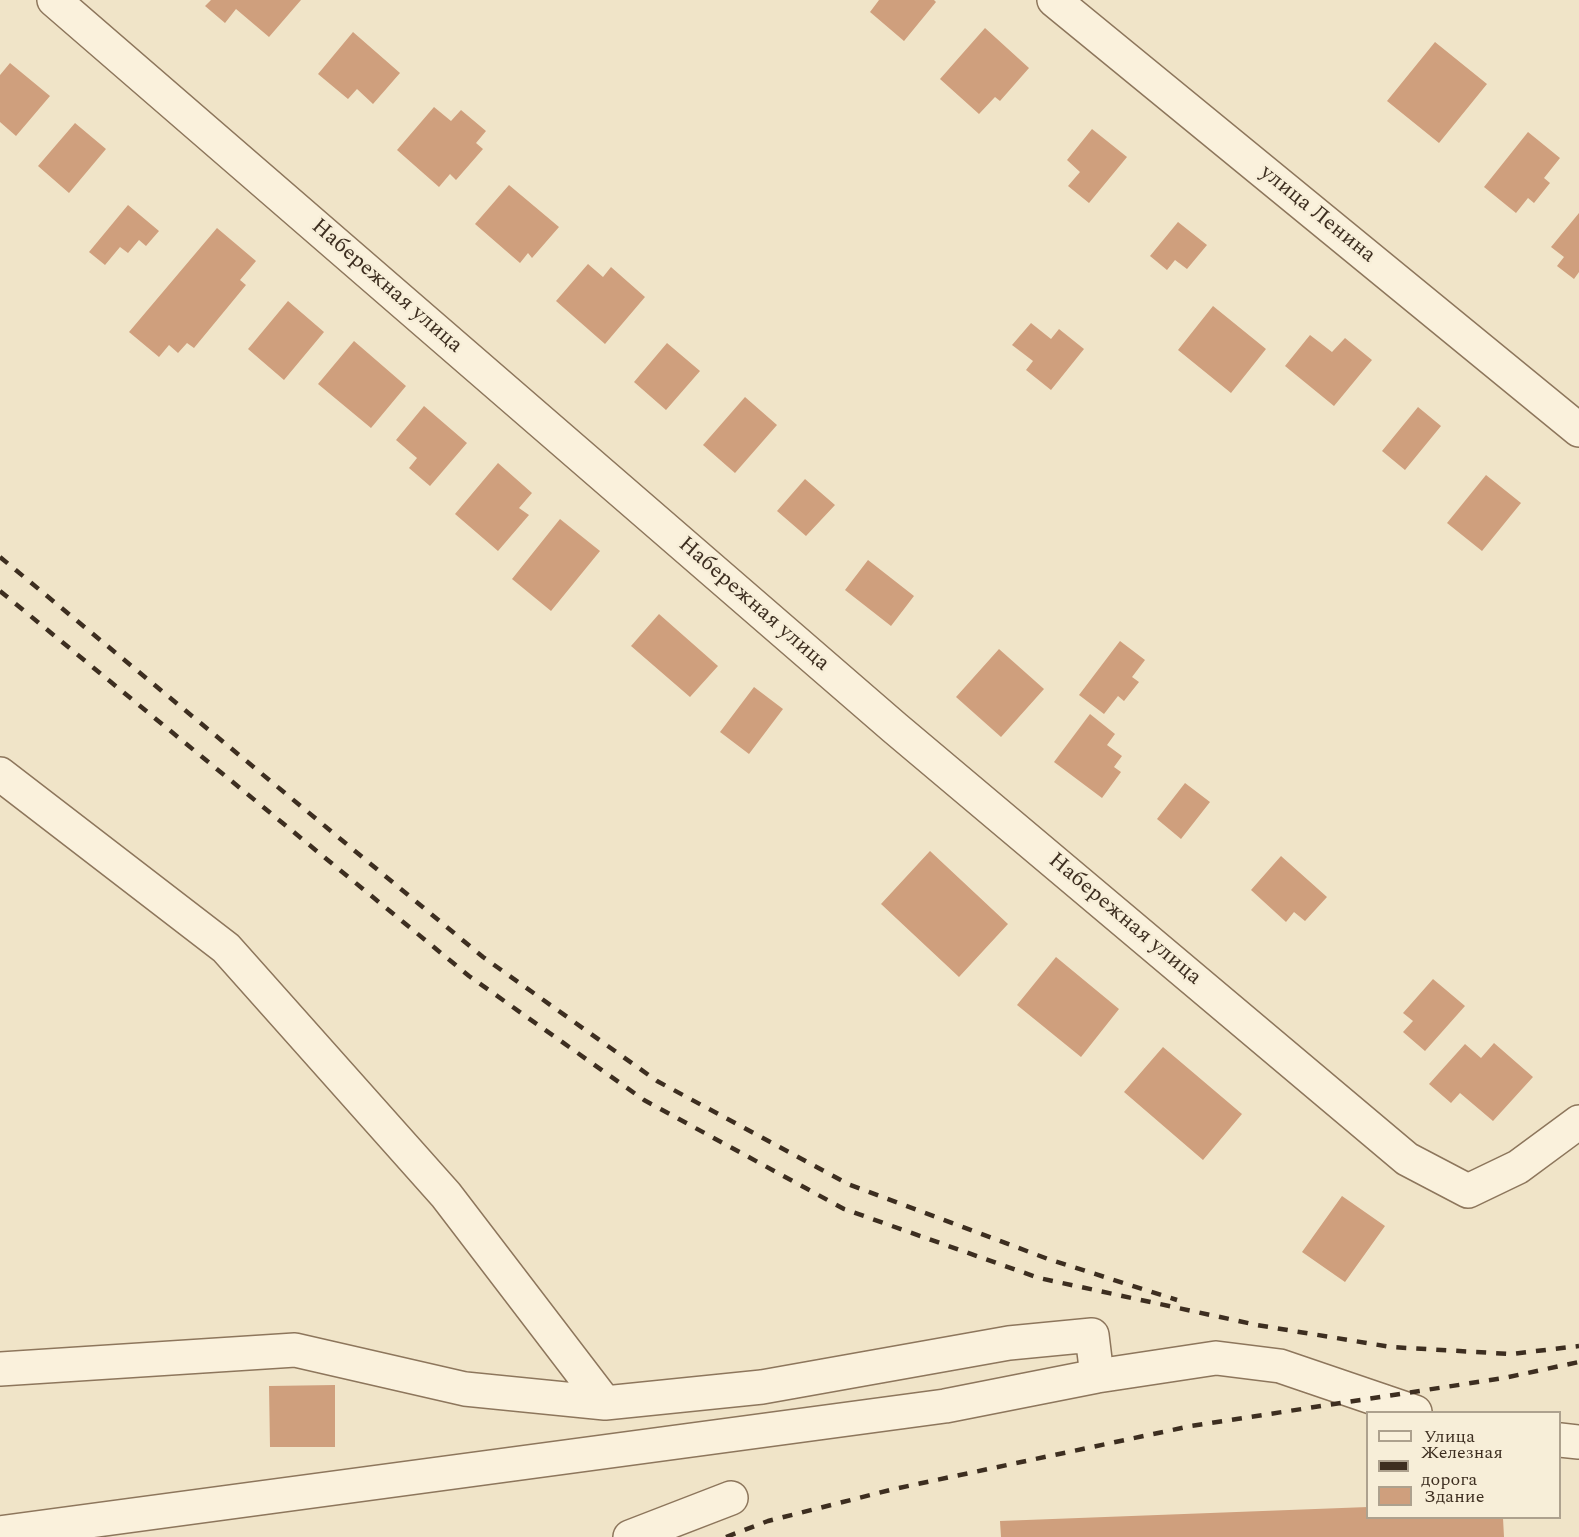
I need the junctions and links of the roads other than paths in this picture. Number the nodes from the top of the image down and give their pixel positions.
1 (54, 0) edge
2 (1054, 0) edge
3 (1579, 430) edge
4 (0, 774) edge
5 (1579, 1122) edge
6 (0, 1369) edge
7 (1097, 1376) junction
8 (606, 1403) junction
9 (1409, 1411) edge
10 (1561, 1440) edge
11 (1579, 1442) edge
12 (731, 1498) dead end
13 (0, 1533) edge
14 (630, 1537) edge

1 - 5 street, Набережная улица
2 - 3 street, улица Ленина
4 - 8 street
6 - 8 street
7 - 8 street
7 - 9 street
7 - 13 street
10 - 11 street
12 - 14 street

